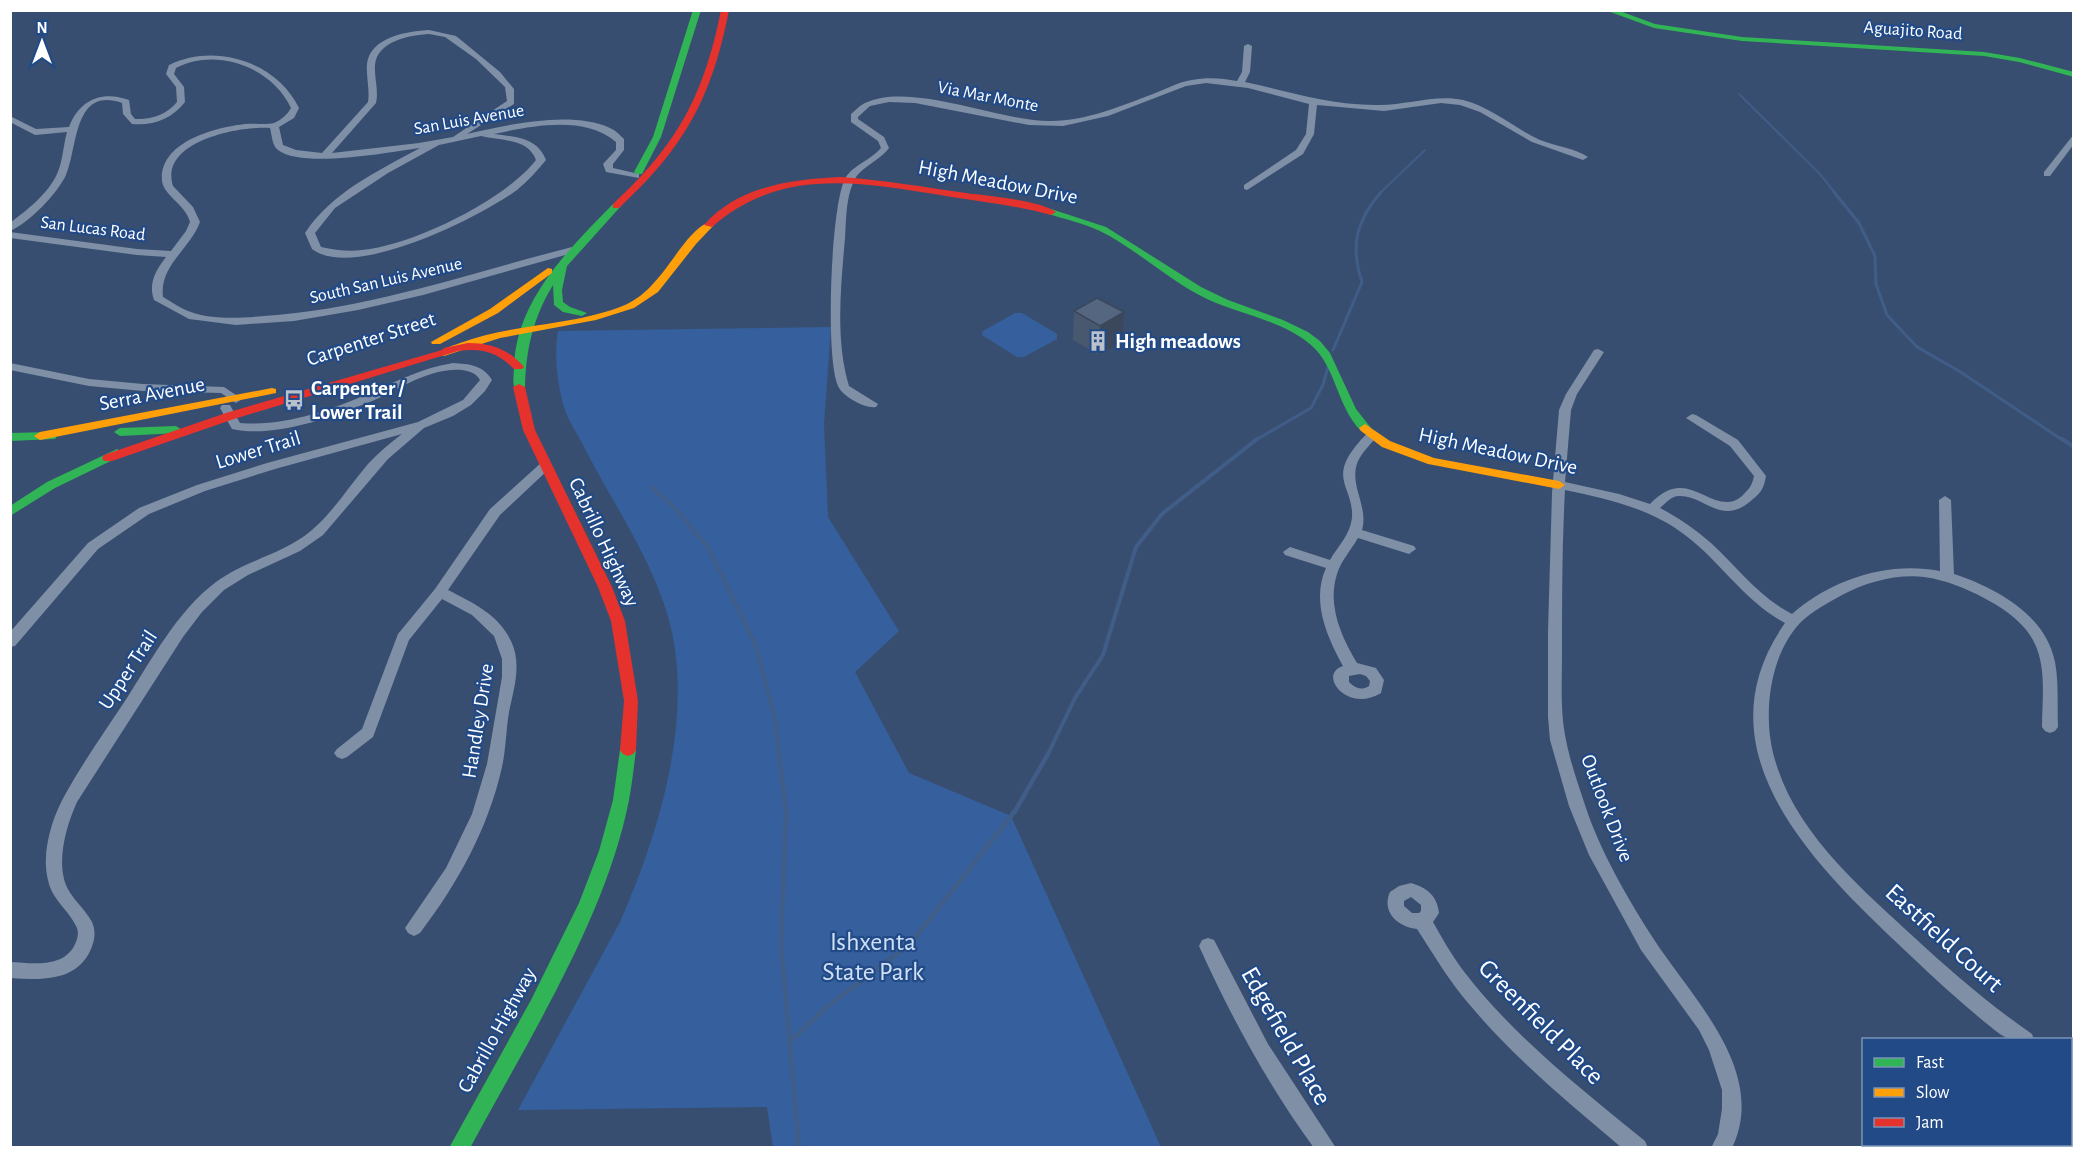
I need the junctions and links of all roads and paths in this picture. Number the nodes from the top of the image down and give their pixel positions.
1 (697, 10) edge
2 (1608, 10) edge
3 (724, 17) edge
4 (1248, 46) dead end
5 (2073, 75) edge
6 (1240, 84) junction
7 (1313, 102) junction
8 (10, 118) edge
9 (274, 126) junction
10 (71, 129) junction
11 (484, 134) junction
12 (2073, 137) edge
13 (454, 138) junction
14 (436, 143) junction
15 (324, 156) junction
16 (1583, 157) dead end
17 (2047, 174) dead end
18 (636, 176) junction
19 (849, 179) junction
20 (1247, 187) dead end
21 (616, 206) junction
22 (10, 228) edge
23 (10, 235) edge
24 (172, 254) junction
25 (568, 255) junction
26 (582, 314) junction
27 (597, 315) junction
28 (526, 324) junction
29 (442, 346) junction
30 (1598, 352) dead end
31 (10, 366) edge
32 (518, 367) junction
33 (272, 391) joint
34 (209, 397) junction
35 (872, 404) dead end
36 (231, 407) junction
37 (1692, 418) dead end
38 (422, 425) junction
39 (194, 428) junction
40 (165, 431) junction
41 (1372, 435) junction
42 (39, 436) junction
43 (10, 437) edge
44 (108, 458) junction
45 (546, 465) junction
46 (1559, 486) junction
47 (1945, 500) dead end
48 (1652, 509) junction
49 (10, 512) edge
50 (1355, 532) junction
51 (1409, 549) dead end
52 (1290, 552) dead end
53 (1334, 566) junction
54 (1947, 577) junction
55 (440, 592) junction
56 (1793, 621) junction
57 (10, 642) edge
58 (1352, 668) dead end
59 (2050, 727) dead end
60 (342, 753) dead end
61 (1422, 921) dead end
62 (414, 928) dead end
63 (1208, 946) dead end
64 (10, 970) edge
65 (2022, 1038) edge
66 (459, 1148) edge
67 (1326, 1148) edge
68 (1638, 1148) edge
69 (1721, 1148) edge

1 - 18 main road, Cabrillo Highway
2 - 5 main road, Aguajito Road
3 - 21 main road, Cabrillo Highway
4 - 6 street
6 - 7 street, Via Mar Monte
6 - 19 street, Via Mar Monte
7 - 16 street, Via Mar Monte
7 - 20 street
8 - 10 street
9 - 10 street
9 - 15 street, San Luis Avenue
9 - 24 street, South San Luis Avenue
10 - 22 street
11 - 13 street, San Luis Avenue
11 - 14 street
11 - 18 street, San Luis Avenue
12 - 17 street
13 - 14 street, San Luis Avenue
13 - 15 street
14 - 15 street, San Luis Avenue
18 - 21 main road, Cabrillo Highway
19 - 27 main road, Carpenter Street
19 - 35 street
19 - 41 main road, High Meadow Drive
21 - 25 main road, Cabrillo Highway
23 - 24 street, San Lucas Road
24 - 25 street, South San Luis Avenue
25 - 26 main road
25 - 28 main road, Cabrillo Highway
25 - 29 main road
26 - 27 main road, Carpenter Street
26 - 28 main road, Carpenter Street
27 - 28 main road, Carpenter Street
28 - 29 main road, Carpenter Street
28 - 32 main road, Cabrillo Highway
29 - 32 main road
29 - 33 main road, Carpenter Street
29 - 36 main road, Carpenter Street
30 - 46 street, Outlook Drive
31 - 34 street
32 - 45 main road, Cabrillo Highway
33 - 36 main road, Serra Avenue
34 - 36 main road, Serra Avenue
34 - 42 main road, Serra Avenue
36 - 38 street, Lower Trail
36 - 39 main road, Carpenter Street
36 - 40 main road, Carpenter Street
37 - 48 street
38 - 57 street, Lower Trail
38 - 64 street, Upper Trail
39 - 40 main road, Carpenter Street
39 - 44 main road, Carpenter Street
40 - 42 main road, Serra Avenue
40 - 44 main road, Carpenter Street
41 - 46 main road, High Meadow Drive
41 - 50 street
42 - 43 main road, Serra Avenue
44 - 49 main road, Carpenter Street
45 - 55 street
45 - 66 main road, Cabrillo Highway
46 - 48 street, High Meadow Drive
46 - 69 street, Outlook Drive
47 - 54 street
48 - 56 street, High Meadow Drive
50 - 51 street
50 - 53 street
52 - 53 street
53 - 58 street
54 - 56 street
54 - 59 street
55 - 60 street
55 - 62 street, Handley Drive
56 - 65 street, Eastfield Court
61 - 68 street, Greenfield Place
63 - 67 street, Edgefield Place

